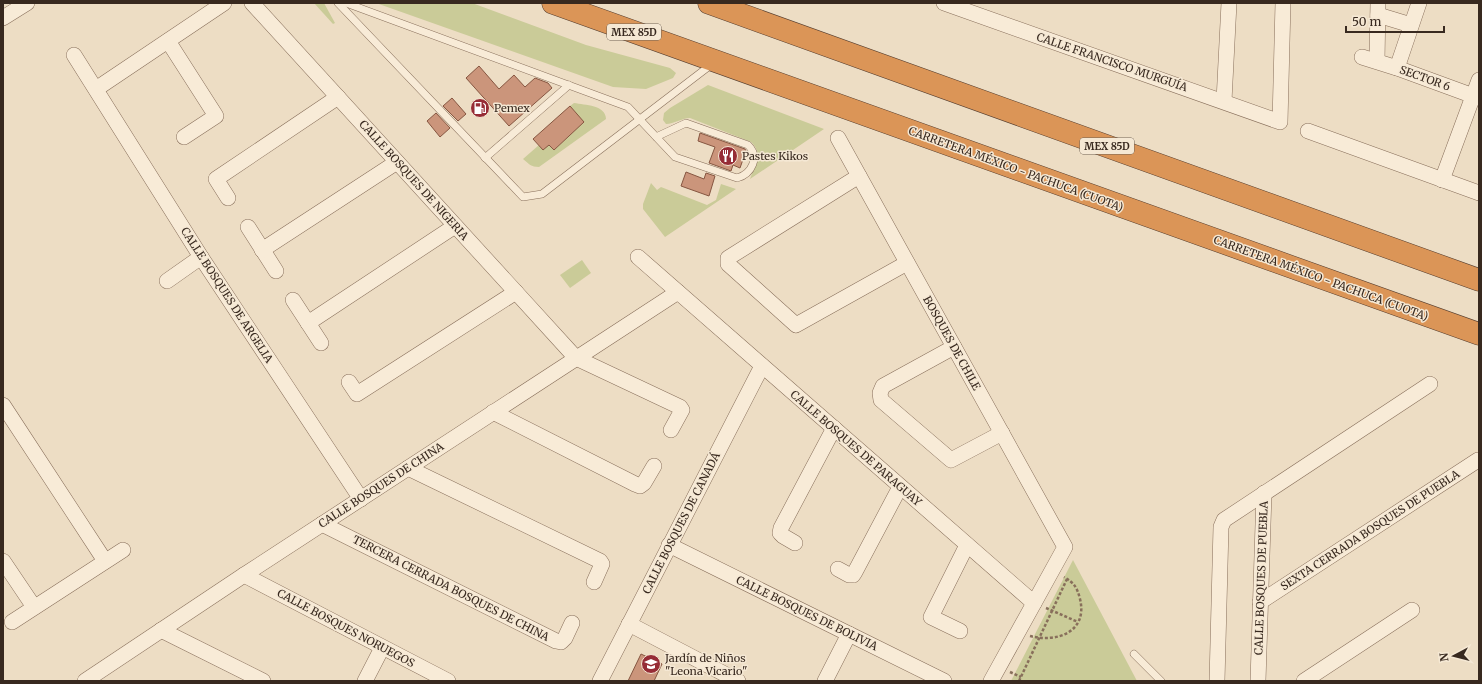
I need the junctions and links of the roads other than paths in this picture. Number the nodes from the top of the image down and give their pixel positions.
1 (27, 3) edge
2 (224, 3) edge
3 (252, 3) edge
4 (338, 3) edge
5 (346, 3) edge
6 (553, 3) edge
7 (709, 3) edge
8 (944, 3) edge
9 (1229, 3) edge
10 (1283, 3) edge
11 (1418, 3) edge
12 (963, 6) edge
13 (1378, 9) edge
14 (3, 18) edge
15 (1411, 25) junction
16 (168, 41) junction
17 (74, 56) dead end
18 (1362, 57) dead end
19 (1377, 61) junction
20 (715, 62) junction
21 (1396, 68) junction
22 (1479, 80) edge
23 (569, 85) junction
24 (96, 89) junction
25 (338, 97) junction
26 (1476, 97) edge
27 (1224, 101) junction
28 (641, 119) junction
29 (1308, 131) dead end
30 (656, 136) junction
31 (184, 138) dead end
32 (838, 138) dead end
33 (485, 158) junction
34 (397, 162) junction
35 (859, 176) junction
36 (1442, 180) junction
37 (1479, 194) edge
38 (228, 198) dead end
39 (455, 226) junction
40 (248, 227) dead end
41 (262, 250) junction
42 (201, 257) junction
43 (638, 257) dead end
44 (907, 263) junction
45 (276, 271) dead end
46 (1479, 280) edge
47 (167, 281) dead end
48 (516, 292) junction
49 (678, 292) junction
50 (293, 300) dead end
51 (308, 323) junction
52 (1479, 334) edge
53 (321, 343) dead end
54 (954, 347) junction
55 (576, 358) junction
56 (762, 366) junction
57 (349, 382) dead end
58 (1430, 384) dead end
59 (3, 405) edge
60 (493, 412) junction
61 (834, 428) junction
62 (672, 430) dead end
63 (1002, 433) junction
64 (1479, 462) edge
65 (654, 466) dead end
66 (408, 468) junction
67 (900, 487) junction
68 (1264, 493) junction
69 (360, 499) junction
70 (322, 524) junction
71 (795, 544) dead end
72 (670, 545) junction
73 (967, 545) junction
74 (123, 550) dead end
75 (3, 561) edge
76 (105, 561) junction
77 (838, 569) dead end
78 (244, 575) junction
79 (594, 582) dead end
80 (1260, 602) junction
81 (1034, 604) junction
82 (34, 607) junction
83 (1412, 610) dead end
84 (12, 622) dead end
85 (572, 623) dead end
86 (629, 624) junction
87 (161, 630) junction
88 (960, 631) dead end
89 (849, 634) junction
90 (382, 648) junction
91 (1134, 654) dead end
92 (928, 678) edge
93 (85, 681) edge
94 (263, 681) edge
95 (365, 681) edge
96 (448, 681) edge
97 (600, 681) edge
98 (738, 681) edge
99 (825, 681) edge
100 (944, 681) edge
101 (991, 681) edge
102 (1161, 681) edge
103 (1217, 681) edge
104 (1258, 681) edge
105 (1304, 681) edge

1 - 14 street
2 - 16 street
3 - 25 street, CALLE BOSQUES DE NIGERIA
4 - 33 lane
5 - 23 lane
6 - 20 highway, CARRETERA MÉXICO - PACHUCA (CUOTA) / MEX 85D
7 - 46 highway, MEX 85D
8 - 12 street, CALLE FRANCISCO MURGUÍA
9 - 27 street
10 - 27 street, CALLE FRANCISCO MURGUÍA
11 - 15 street
12 - 27 street, CALLE FRANCISCO MURGUÍA
13 - 15 street
13 - 19 street
15 - 21 street
16 - 24 street
16 - 31 street
17 - 24 street, CALLE BOSQUES DE ARGELIA
18 - 19 street, SECTOR 6
19 - 21 street, SECTOR 6
20 - 28 lane
20 - 52 highway, CARRETERA MÉXICO - PACHUCA (CUOTA) / MEX 85D
21 - 26 street, SECTOR 6
22 - 26 street
23 - 28 lane
23 - 33 lane
24 - 42 street, CALLE BOSQUES DE ARGELIA
25 - 34 street, CALLE BOSQUES DE NIGERIA
25 - 38 street
26 - 36 street
28 - 30 lane
28 - 33 lane
29 - 36 street
30 - 30 lane
32 - 35 street, BOSQUES DE CHILE
34 - 39 street, CALLE BOSQUES DE NIGERIA
34 - 41 street
35 - 44 street, BOSQUES DE CHILE
35 - 44 street
36 - 37 street
39 - 48 street, CALLE BOSQUES DE NIGERIA
39 - 51 street
40 - 41 street
41 - 45 street
42 - 47 street
42 - 69 street, CALLE BOSQUES DE ARGELIA
43 - 49 street, CALLE BOSQUES DE PARAGUAY
44 - 54 street, BOSQUES DE CHILE
48 - 55 street, CALLE BOSQUES DE NIGERIA
48 - 57 street
49 - 55 street, CALLE BOSQUES DE CHINA
49 - 56 street, CALLE BOSQUES DE PARAGUAY
50 - 51 street
51 - 53 street
54 - 63 street, BOSQUES DE CHILE
54 - 63 street
55 - 60 street, CALLE BOSQUES DE CHINA
55 - 62 street
56 - 61 street, CALLE BOSQUES DE PARAGUAY
56 - 72 street, CALLE BOSQUES DE CANADÁ
58 - 68 street
59 - 76 street
60 - 65 street
60 - 66 street, CALLE BOSQUES DE CHINA
61 - 67 street, CALLE BOSQUES DE PARAGUAY
61 - 71 street
63 - 81 street, BOSQUES DE CHILE
64 - 80 street, SEXTA CERRADA BOSQUES DE PUEBLA
66 - 69 street, CALLE BOSQUES DE CHINA
66 - 79 street
67 - 73 street, CALLE BOSQUES DE PARAGUAY
67 - 77 street
68 - 80 street, CALLE BOSQUES DE PUEBLA
68 - 103 street, CALLE BOSQUES DE PUEBLA
69 - 70 street, CALLE BOSQUES DE CHINA
70 - 78 street, CALLE BOSQUES DE CHINA
70 - 85 street, TERCERA CERRADA BOSQUES DE CHINA
72 - 86 street, CALLE BOSQUES DE CANADÁ
72 - 89 street, CALLE BOSQUES DE BOLIVIA
73 - 81 street, CALLE BOSQUES DE PARAGUAY
73 - 88 street
74 - 76 street
75 - 82 street
76 - 82 street
78 - 87 street, CALLE BOSQUES DE CHINA
78 - 90 street, CALLE BOSQUES NORUEGOS
80 - 104 street, CALLE BOSQUES DE PUEBLA
81 - 101 street
82 - 84 street
83 - 105 street
86 - 97 street, CALLE BOSQUES DE CANADÁ
86 - 98 street
87 - 93 street, CALLE BOSQUES DE CHINA
87 - 94 street
89 - 92 street, CALLE BOSQUES DE BOLIVIA
89 - 99 street
90 - 95 street
90 - 96 street, CALLE BOSQUES NORUEGOS
91 - 102 lane
92 - 100 street, CALLE BOSQUES DE BOLIVIA

